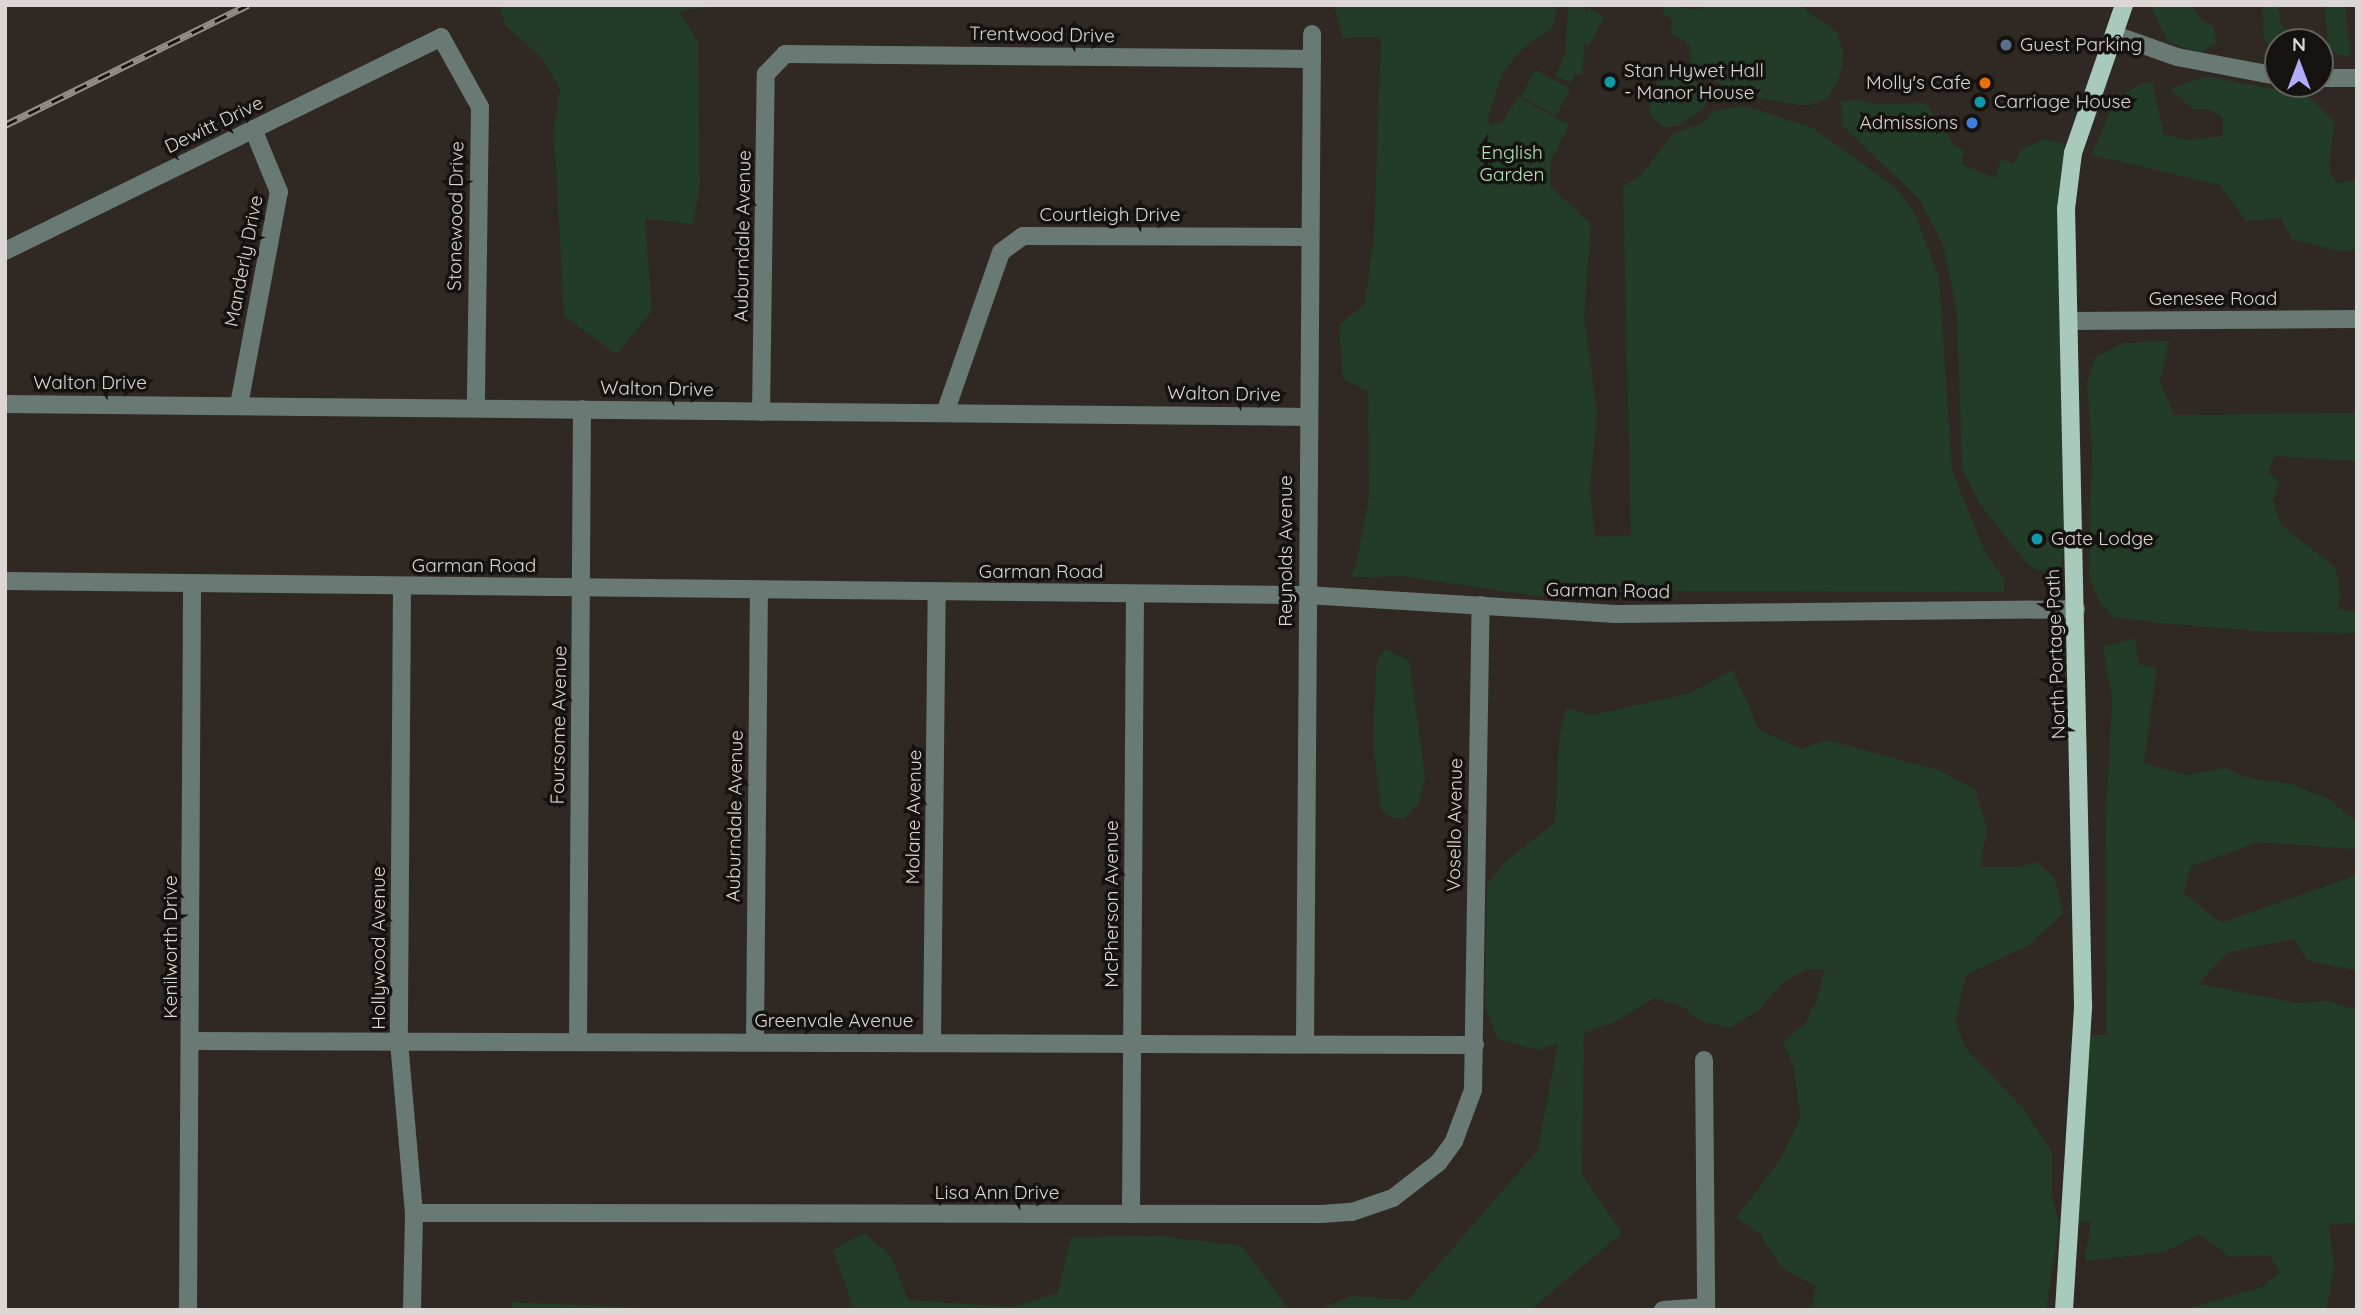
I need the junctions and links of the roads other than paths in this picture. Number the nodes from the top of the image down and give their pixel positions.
1 (2124, 5) edge
2 (1312, 34) dead end
3 (2115, 35) junction
4 (441, 37) joint
5 (1312, 60) junction
6 (773, 62) joint
7 (2264, 73) edge
8 (2334, 78) edge
9 (2357, 78) edge
10 (253, 130) junction
11 (1311, 237) junction
12 (5, 251) edge
13 (2357, 319) edge
14 (2069, 321) junction
15 (5, 404) edge
16 (239, 405) junction
17 (477, 407) junction
18 (582, 409) junction
19 (761, 411) junction
20 (945, 413) junction
21 (1308, 416) junction
22 (5, 581) edge
23 (192, 584) junction
24 (402, 586) junction
25 (581, 587) junction
26 (759, 591) junction
27 (937, 593) junction
28 (1135, 594) junction
29 (1306, 595) junction
30 (1481, 606) junction
31 (2076, 609) junction
32 (192, 1041) junction
33 (399, 1042) junction
34 (578, 1042) junction
35 (755, 1042) junction
36 (932, 1042) junction
37 (1132, 1044) junction
38 (1305, 1044) junction
39 (1475, 1045) junction
40 (1703, 1060) dead end
41 (414, 1213) junction
42 (1131, 1214) junction
43 (1706, 1308) edge
44 (188, 1310) edge
45 (412, 1310) edge
46 (1663, 1310) edge
47 (2064, 1310) edge

1 - 3 main road, North Portage Path
2 - 5 street, Reynolds Avenue
3 - 7 street
3 - 14 main road, North Portage Path
4 - 10 street, Dewitt Drive
4 - 17 street, Stonewood Drive
5 - 6 street, Trentwood Drive
5 - 11 street, Reynolds Avenue
6 - 19 street, Auburndale Avenue
8 - 9 street
10 - 12 street, Dewitt Drive
10 - 16 street, Manderly Drive
11 - 20 street, Courtleigh Drive
11 - 21 street, Reynolds Avenue
13 - 14 street, Genesee Road
14 - 31 main road, North Portage Path
15 - 16 street, Walton Drive
16 - 17 street, Walton Drive
17 - 18 street, Walton Drive
18 - 19 street, Walton Drive
18 - 25 street, Foursome Avenue
19 - 20 street, Walton Drive
20 - 21 street, Walton Drive
21 - 29 street, Reynolds Avenue
22 - 23 street, Garman Road
23 - 24 street, Garman Road
23 - 32 street, Kenilworth Drive
24 - 25 street, Garman Road
24 - 33 street, Hollywood Avenue
25 - 26 street, Garman Road
25 - 34 street, Foursome Avenue
26 - 27 street, Garman Road
26 - 35 street, Auburndale Avenue
27 - 28 street, Garman Road
27 - 36 street, Molane Avenue
28 - 29 street, Garman Road
28 - 37 street, McPherson Avenue
29 - 30 street, Garman Road
29 - 38 street, Reynolds Avenue
30 - 31 street, Garman Road
30 - 39 street, Vosello Avenue
31 - 47 main road, North Portage Path
32 - 33 street, Greenvale Avenue
32 - 44 street, Kenilworth Drive
33 - 34 street, Greenvale Avenue
33 - 41 street, Hollywood Avenue
34 - 35 street, Greenvale Avenue
35 - 36 street, Greenvale Avenue
36 - 37 street, Greenvale Avenue
37 - 38 street, Greenvale Avenue
37 - 42 street, McPherson Avenue
38 - 39 street, Greenvale Avenue
39 - 42 street, Lisa Ann Drive
40 - 43 street
41 - 42 street, Lisa Ann Drive
41 - 45 street, Hollywood Avenue
43 - 46 street

